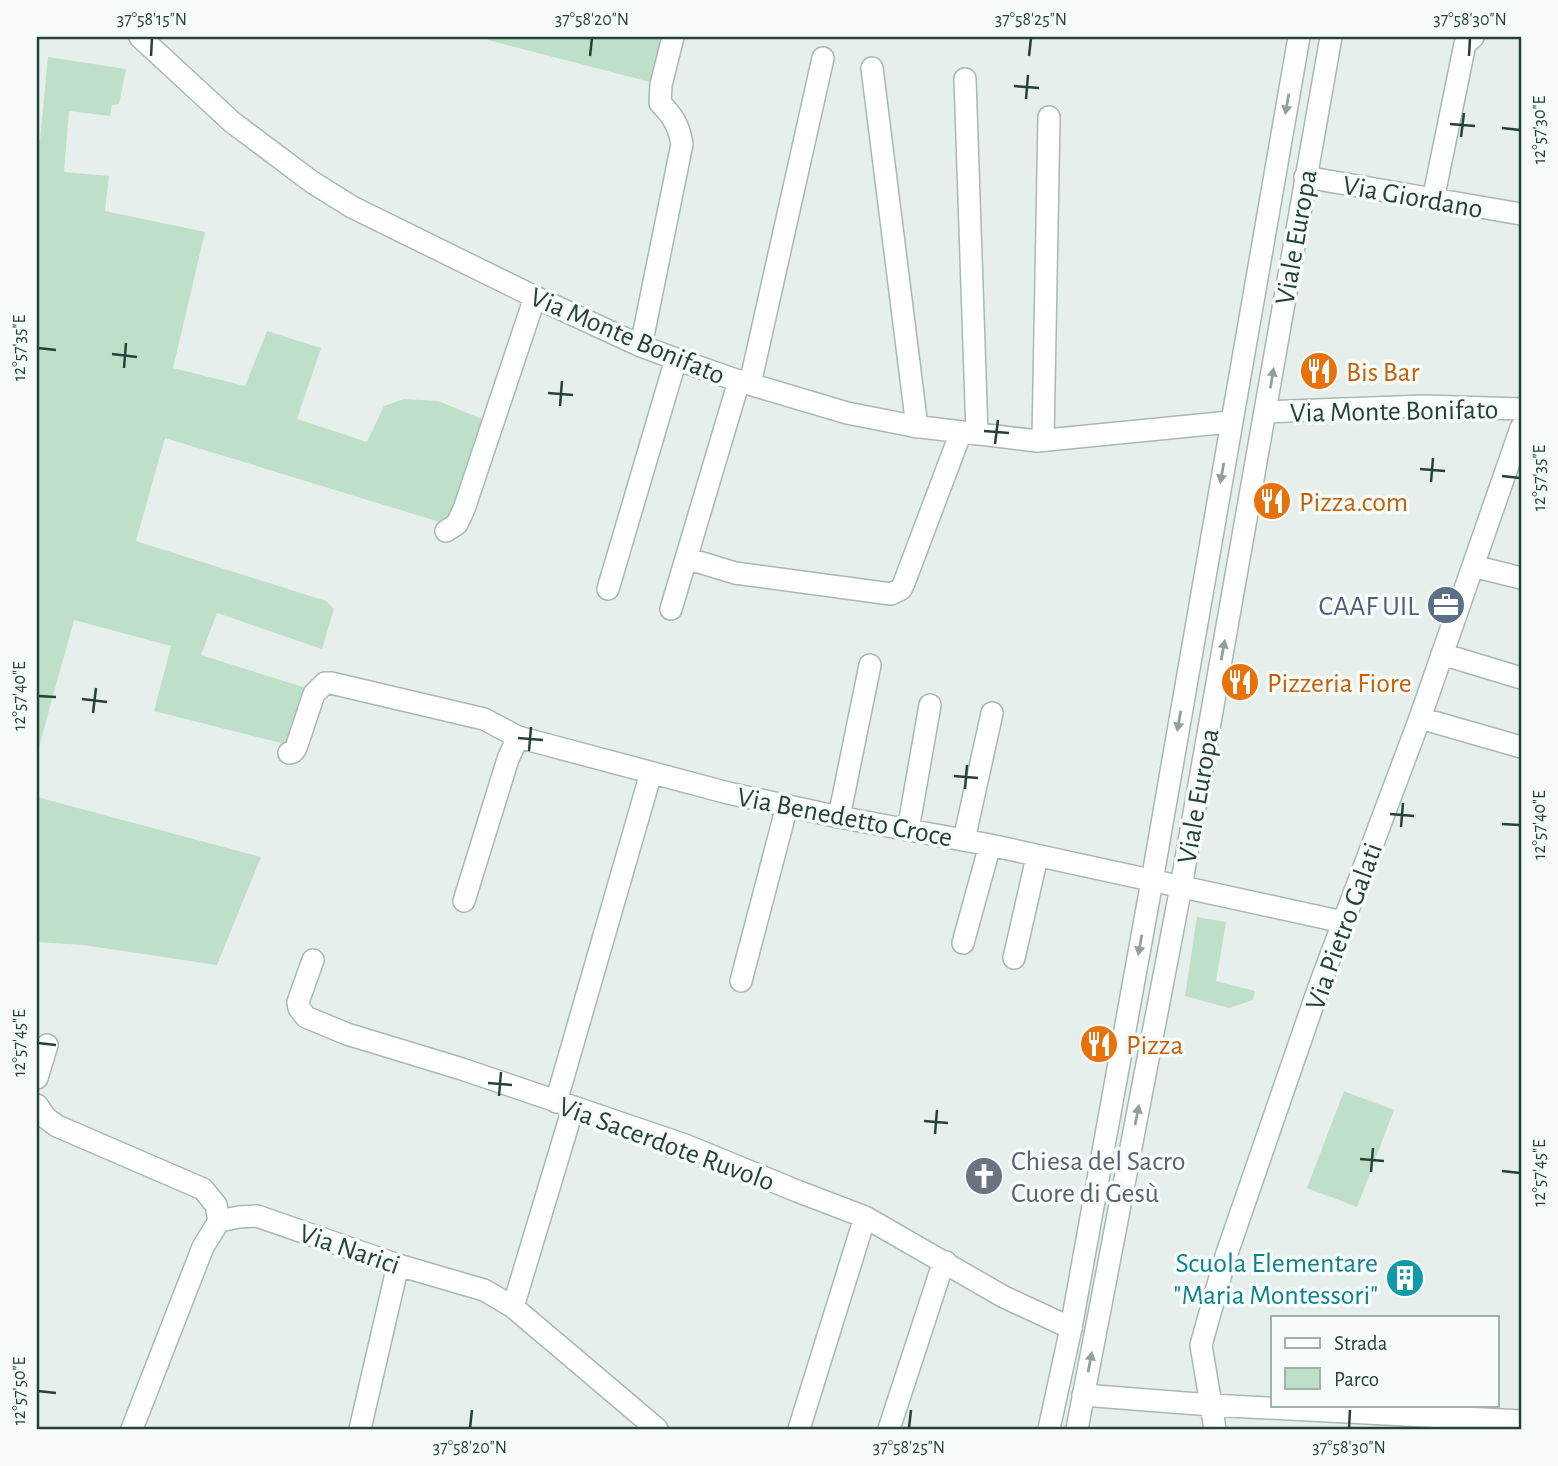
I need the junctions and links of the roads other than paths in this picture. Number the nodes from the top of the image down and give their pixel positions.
1 (140, 37) edge
2 (673, 37) edge
3 (1298, 37) edge
4 (1331, 37) edge
5 (1473, 37) edge
6 (822, 58) dead end
7 (872, 68) dead end
8 (965, 79) dead end
9 (1049, 117) dead end
10 (1305, 177) junction
11 (1433, 200) junction
12 (1521, 214) edge
13 (535, 297) junction
14 (641, 346) junction
15 (676, 359) junction
16 (744, 382) junction
17 (1521, 409) edge
18 (1266, 412) junction
19 (1230, 422) junction
20 (918, 427) junction
21 (1521, 428) edge
22 (969, 433) junction
23 (1043, 440) junction
24 (446, 531) dead end
25 (685, 558) junction
26 (1473, 566) junction
27 (1521, 578) edge
28 (608, 589) dead end
29 (671, 609) dead end
30 (1442, 654) junction
31 (870, 665) dead end
32 (1521, 678) edge
33 (930, 705) dead end
34 (992, 712) dead end
35 (1420, 718) junction
36 (518, 737) junction
37 (1521, 747) edge
38 (289, 753) dead end
39 (651, 773) junction
40 (787, 806) junction
41 (839, 817) junction
42 (908, 830) junction
43 (964, 840) junction
44 (990, 845) junction
45 (1037, 857) junction
46 (1152, 881) junction
47 (1181, 887) junction
48 (464, 901) dead end
49 (1343, 922) junction
50 (963, 943) dead end
51 (1014, 958) dead end
52 (313, 960) dead end
53 (741, 981) dead end
54 (47, 1045) dead end
55 (37, 1078) edge
56 (37, 1105) edge
57 (565, 1105) junction
58 (865, 1217) junction
59 (219, 1221) junction
60 (946, 1262) junction
61 (398, 1265) junction
62 (513, 1307) junction
63 (1071, 1328) junction
64 (1083, 1395) junction
65 (1211, 1405) junction
66 (1521, 1420) edge
67 (1409, 1422) edge
68 (132, 1429) edge
69 (360, 1429) edge
70 (657, 1429) edge
71 (799, 1429) edge
72 (889, 1429) edge
73 (1049, 1429) edge
74 (1077, 1429) edge
75 (1216, 1429) edge

1 - 13 street, Via Monte Bonifato
2 - 14 street
3 -> 19 street, Viale Europa
4 - 10 street, Viale Europa
5 - 11 street
6 - 16 street
7 - 20 street
8 - 22 street
9 - 23 street
10 - 11 street, Via Giordano
18 -> 10 street, Viale Europa
11 - 12 street, Via Giordano
13 - 14 street, Via Monte Bonifato
13 - 24 street
14 - 15 street, Via Monte Bonifato
15 - 16 street, Via Monte Bonifato
15 - 28 street
16 - 20 street, Via Monte Bonifato
16 - 25 street
17 - 18 street, Via Monte Bonifato
47 -> 18 street, Viale Europa
19 - 23 street, Via Monte Bonifato
19 -> 46 street, Viale Europa
20 - 22 street, Via Monte Bonifato
21 - 26 street, Via Pietro Galati
22 - 23 street, Via Monte Bonifato
22 - 25 street
25 - 29 street
26 - 27 street
26 - 30 street, Via Pietro Galati
30 - 32 street
30 - 35 street, Via Pietro Galati
31 - 41 street
33 - 42 street
34 - 43 street
35 - 37 street
35 - 49 street, Via Pietro Galati
36 - 38 street, Via Benedetto Croce
36 - 39 street, Via Benedetto Croce
36 - 48 street
39 - 40 street, Via Benedetto Croce
39 - 57 street
40 - 41 street, Via Benedetto Croce
40 - 53 street
41 - 42 street, Via Benedetto Croce
42 - 43 street, Via Benedetto Croce
43 - 44 street, Via Benedetto Croce
44 - 45 street, Via Benedetto Croce
44 - 50 street
45 - 46 street, Via Benedetto Croce
45 - 51 street
46 - 47 street, Via Benedetto Croce
46 -> 63 street, Viale Europa
47 - 49 street, Via Benedetto Croce
64 -> 47 street, Viale Europa
49 - 65 street, Via Pietro Galati
52 - 57 street, Via Sacerdote Ruvolo
54 - 55 street
56 - 59 street
57 - 58 street, Via Sacerdote Ruvolo
57 - 62 street
58 - 60 street, Via Sacerdote Ruvolo
58 - 71 street
59 - 61 street, Via Narici
59 - 68 street
60 - 63 street, Via Sacerdote Ruvolo
60 - 72 street
61 - 62 street, Via Narici
61 - 69 street
62 - 70 street, Via Narici
63 - 73 street, Viale Europa
64 - 65 street
64 - 74 street, Viale Europa
65 - 67 street
65 - 75 street, Via Pietro Galati
66 - 67 street

